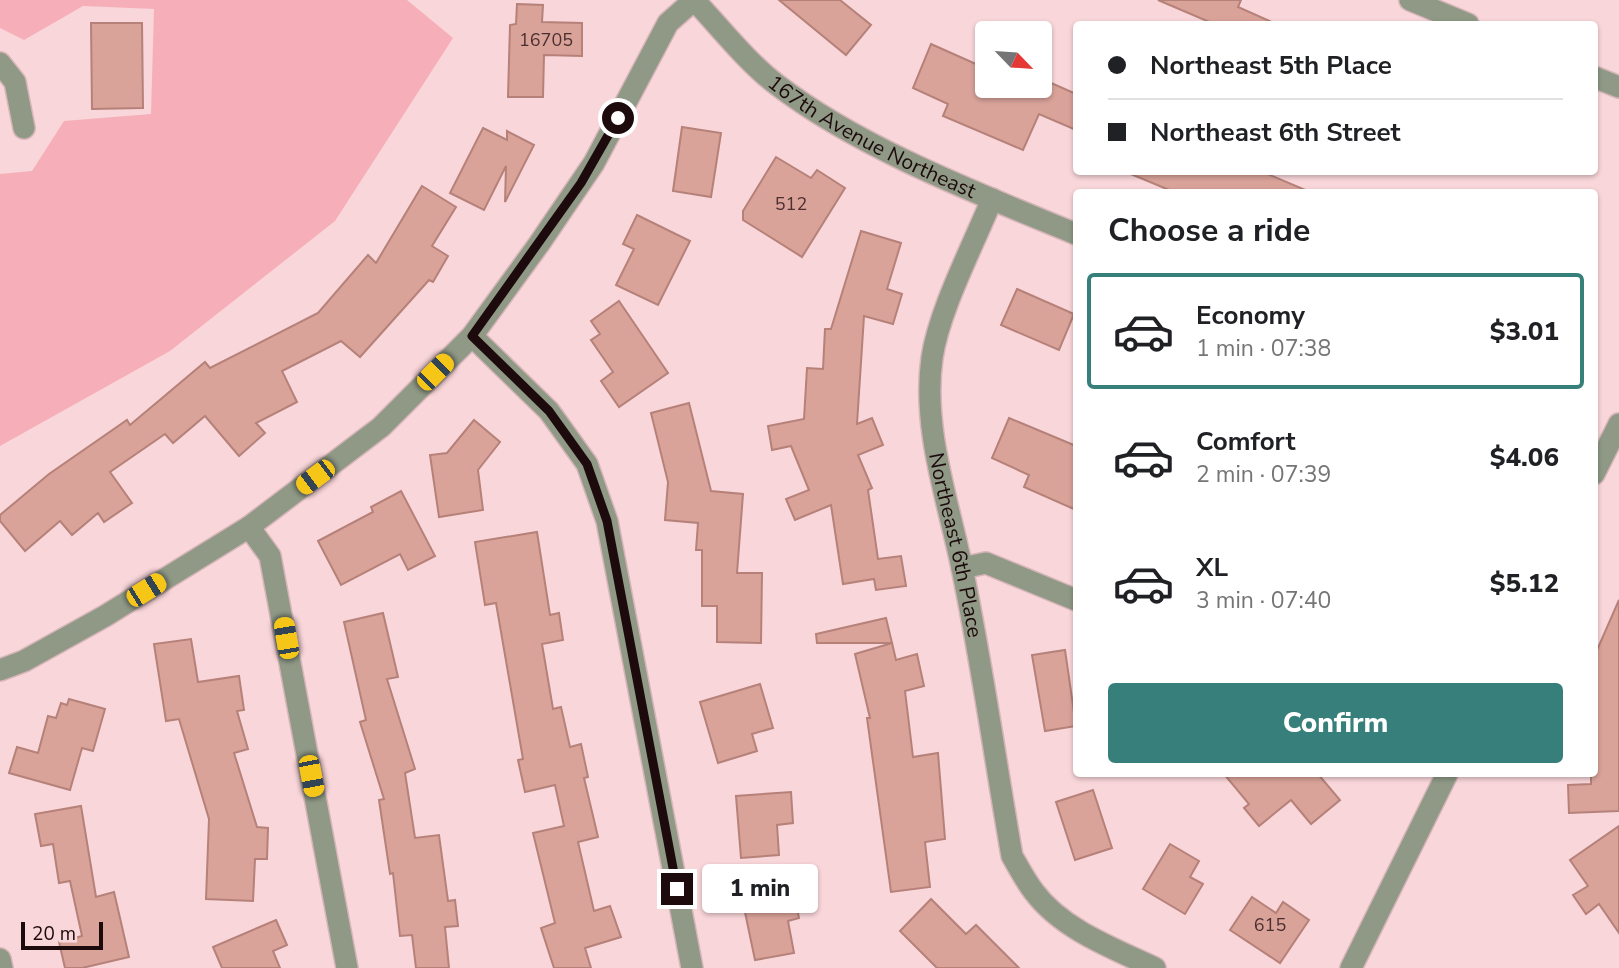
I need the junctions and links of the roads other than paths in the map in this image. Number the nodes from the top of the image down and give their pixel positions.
1 (694, 0) edge
2 (1410, 0) edge
3 (1461, 21) edge
4 (0, 62) edge
5 (1598, 79) edge
6 (1619, 87) edge
7 (24, 128) dead end
8 (992, 199) junction
9 (1073, 233) edge
10 (472, 336) junction
11 (1619, 424) edge
12 (1599, 452) edge
13 (249, 527) junction
14 (962, 568) junction
15 (1073, 599) edge
16 (0, 670) edge
17 (1446, 777) edge
18 (0, 959) edge
19 (2, 968) edge
20 (347, 968) edge
21 (692, 968) edge
22 (1155, 968) edge
23 (1350, 968) edge

1 - 8 street, 167th Avenue Northeast
1 - 10 street
2 - 3 street
4 - 7 street
5 - 6 street
8 - 9 street, 167th Avenue Northeast
8 - 14 street, Northeast 6th Place
10 - 13 street
10 - 21 street
11 - 12 street
13 - 16 street
13 - 20 street
14 - 15 street
14 - 22 street, Northeast 6th Place
17 - 23 street
18 - 19 street

